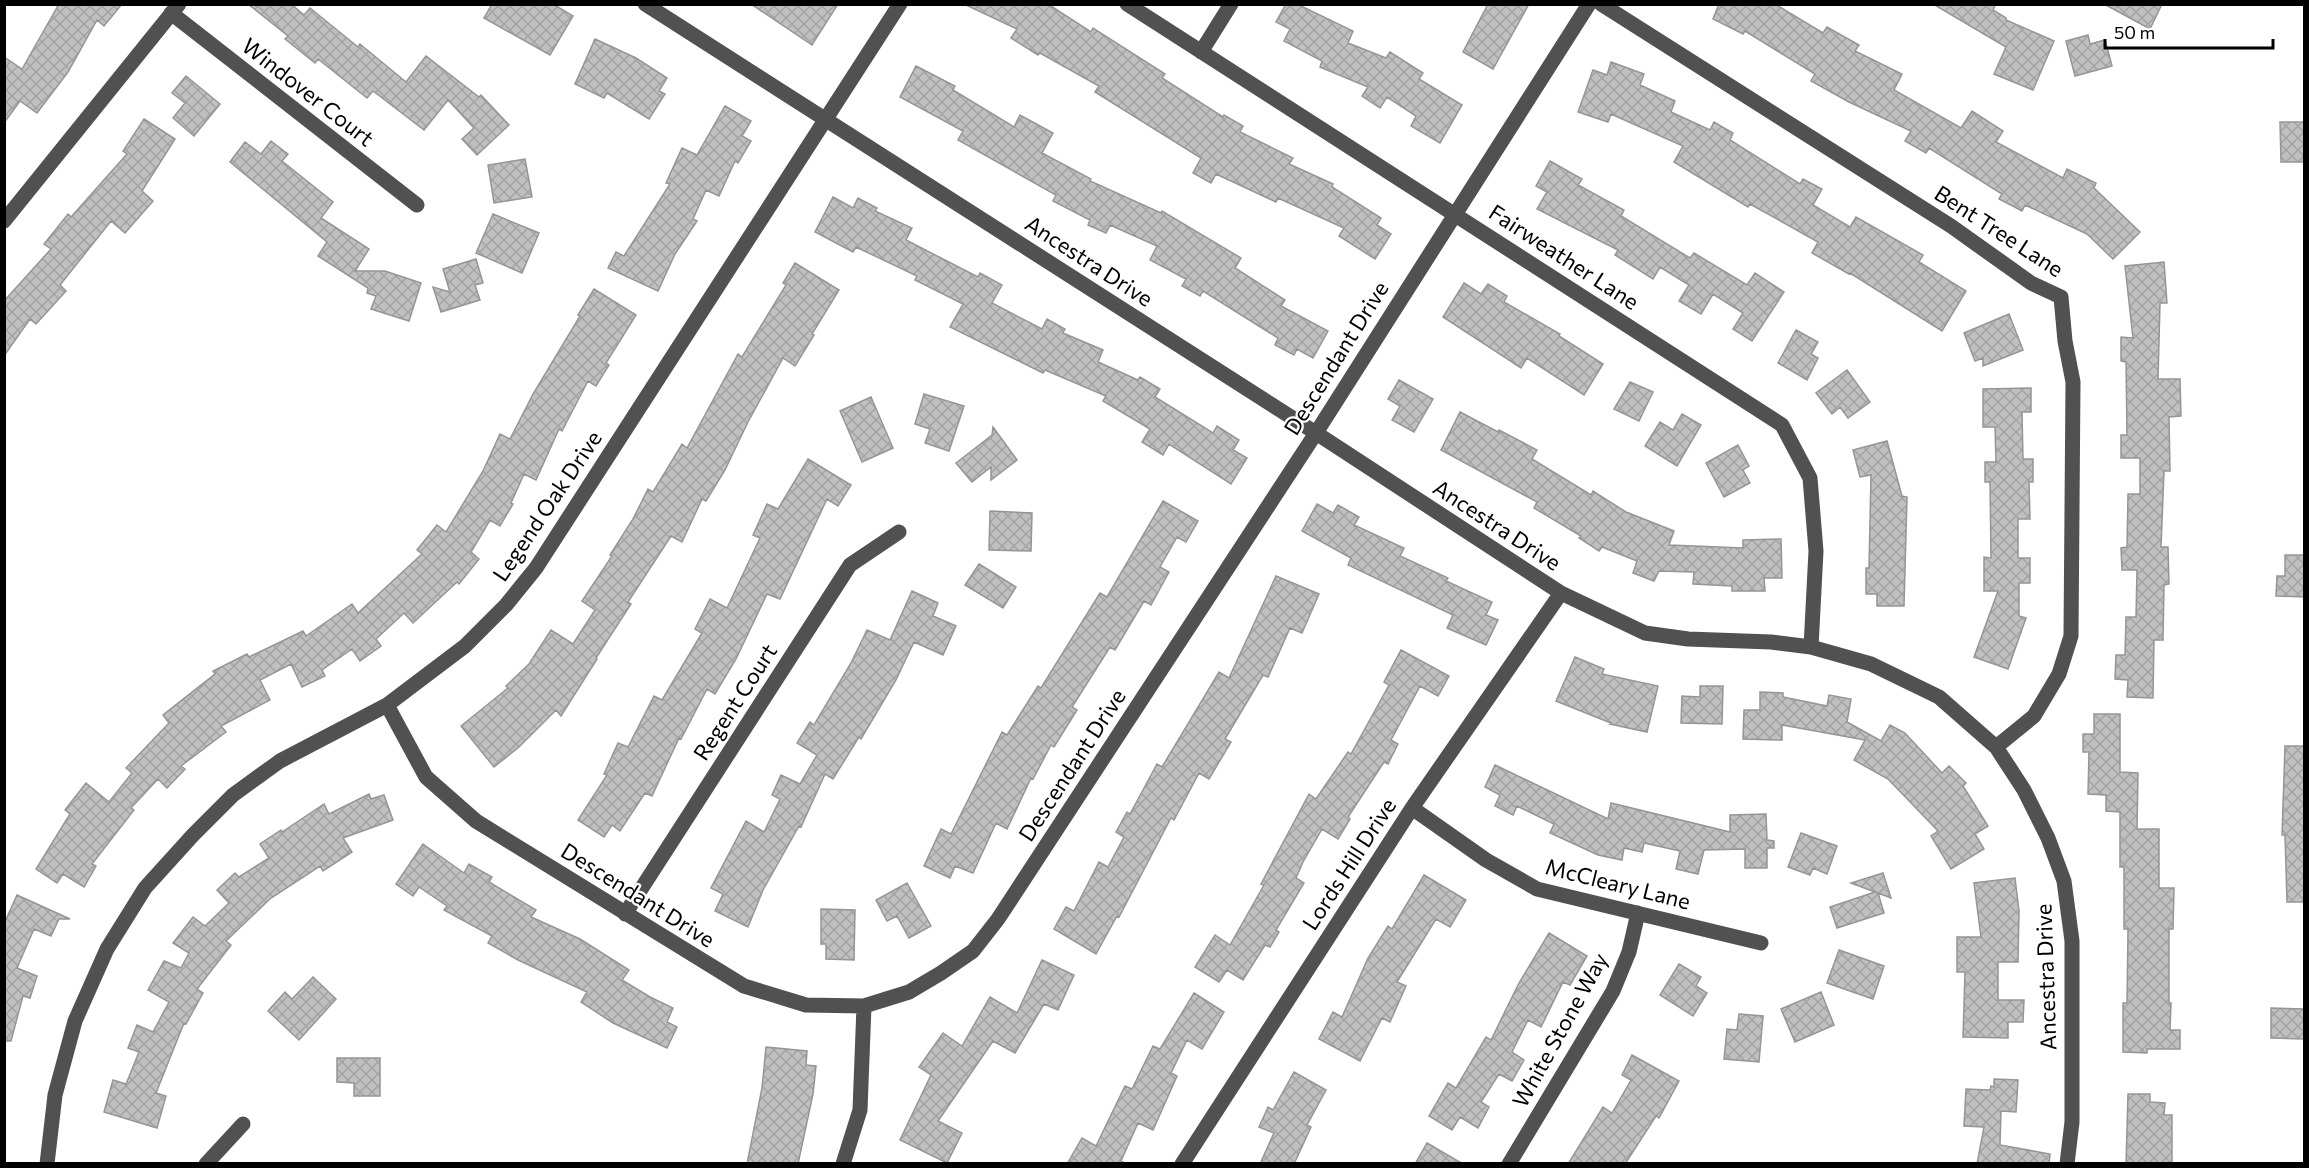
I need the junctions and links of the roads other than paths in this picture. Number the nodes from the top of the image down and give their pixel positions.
1 (645, 4) edge
2 (900, 4) edge
3 (1127, 4) edge
4 (1231, 4) edge
5 (1589, 4) edge
6 (1601, 4) edge
7 (175, 9) edge
8 (1201, 52) junction
9 (827, 120) junction
10 (417, 206) dead end
11 (1454, 213) junction
12 (4, 220) edge
13 (1316, 434) junction
14 (899, 532) dead end
15 (1561, 593) junction
16 (1811, 647) junction
17 (387, 705) junction
18 (1996, 747) junction
19 (1412, 808) junction
20 (1638, 913) junction
21 (625, 914) junction
22 (1761, 943) dead end
23 (864, 1006) junction
24 (243, 1124) dead end
25 (46, 1164) edge
26 (206, 1164) edge
27 (843, 1164) edge
28 (1182, 1164) edge
29 (1509, 1164) edge
30 (2067, 1164) edge

1 - 9 street, Ancestra Drive
2 - 9 street, Legend Oak Drive
3 - 8 street, Fairweather Lane
4 - 8 street
5 - 11 street, Descendant Drive
6 - 18 street, Bent Tree Lane
7 - 10 street, Windover Court
7 - 12 street
8 - 11 street, Fairweather Lane
9 - 13 street, Ancestra Drive
9 - 17 street, Legend Oak Drive
11 - 13 street, Descendant Drive
11 - 16 street, Fairweather Lane
13 - 15 street, Ancestra Drive
13 - 23 street, Descendant Drive
14 - 21 street, Regent Court
15 - 16 street, Ancestra Drive
15 - 19 street, Lords Hill Drive
16 - 18 street, Ancestra Drive
17 - 21 street, Descendant Drive
17 - 25 street, Legend Oak Drive
18 - 30 street, Ancestra Drive
19 - 20 street, McCleary Lane
19 - 28 street, Lords Hill Drive
20 - 22 street, McCleary Lane
20 - 29 street, White Stone Way
21 - 23 street, Descendant Drive
23 - 27 street
24 - 26 street

